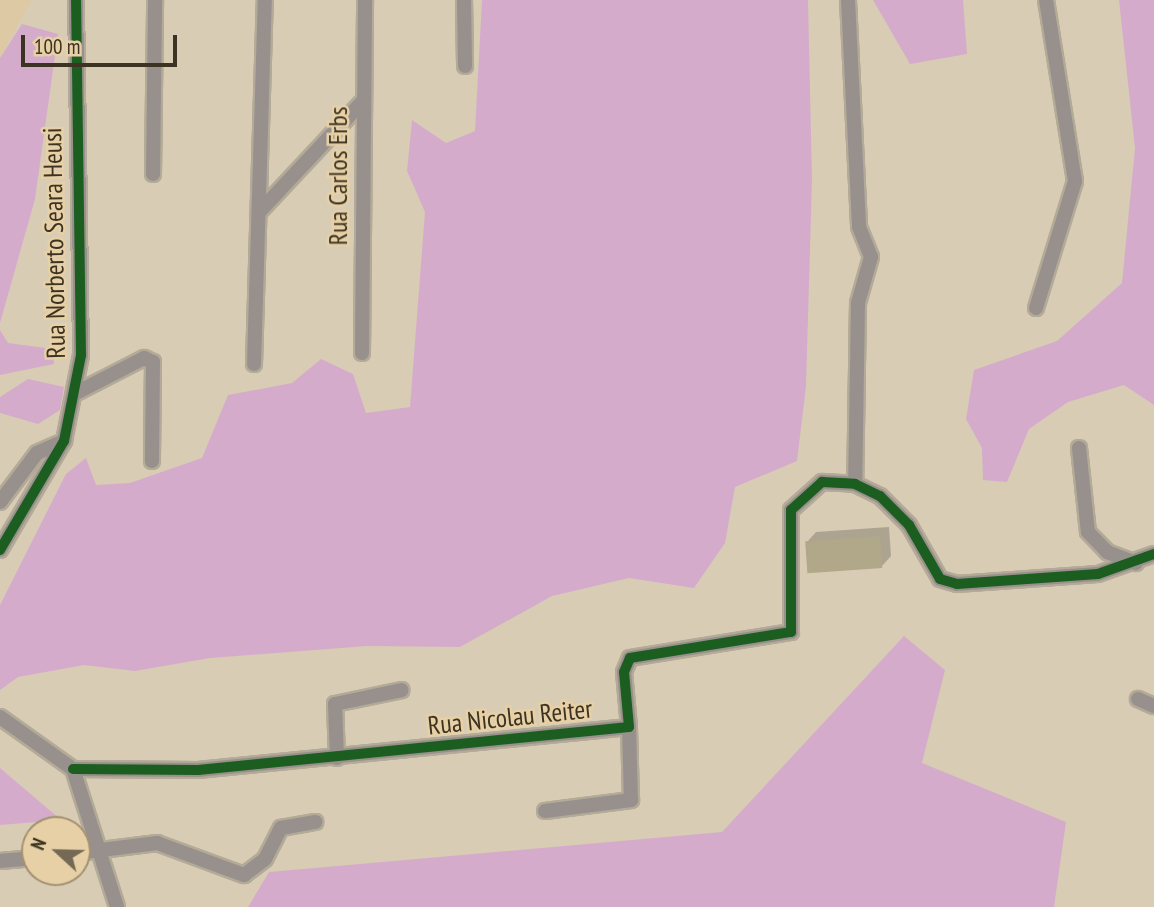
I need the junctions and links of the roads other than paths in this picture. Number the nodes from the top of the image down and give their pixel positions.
1 (76, 0) edge
2 (155, 0) edge
3 (265, 0) edge
4 (365, 0) edge
5 (464, 0) edge
6 (848, 0) edge
7 (1046, 0) edge
8 (464, 66) dead end
9 (363, 101) junction
10 (153, 174) dead end
11 (261, 210) junction
12 (1036, 308) dead end
13 (362, 353) dead end
14 (254, 364) dead end
15 (75, 394) junction
16 (64, 440) junction
17 (1079, 448) dead end
18 (152, 461) dead end
19 (855, 484) junction
20 (0, 502) edge
21 (0, 550) edge
22 (1154, 554) edge
23 (1136, 563) junction
24 (402, 690) dead end
25 (1138, 699) dead end
26 (1154, 706) edge
27 (0, 717) edge
28 (629, 727) junction
29 (337, 758) junction
30 (73, 769) junction
31 (545, 811) dead end
32 (315, 822) dead end
33 (104, 849) junction
34 (91, 851) edge
35 (21, 859) edge
36 (0, 861) edge
37 (117, 907) edge

1 - 15 street, Rua Norberto Seara Heusi
2 - 10 street
3 - 11 street
4 - 9 street, Rua Carlos Erbs
5 - 8 street
6 - 19 street
7 - 12 street
9 - 11 street
9 - 13 street, Rua Carlos Erbs
11 - 14 street
15 - 16 street, Rua Norberto Seara Heusi
15 - 18 street
16 - 20 street
16 - 21 street, Rua Norberto Seara Heusi
17 - 23 street
19 - 23 street
19 - 28 street, Rua Nicolau Reiter
22 - 23 street
24 - 29 street
25 - 26 street
27 - 30 street
28 - 29 street, Rua Nicolau Reiter
28 - 31 street
29 - 30 street, Rua Nicolau Reiter
30 - 33 street
32 - 33 street
33 - 34 street
33 - 37 street
35 - 36 street

